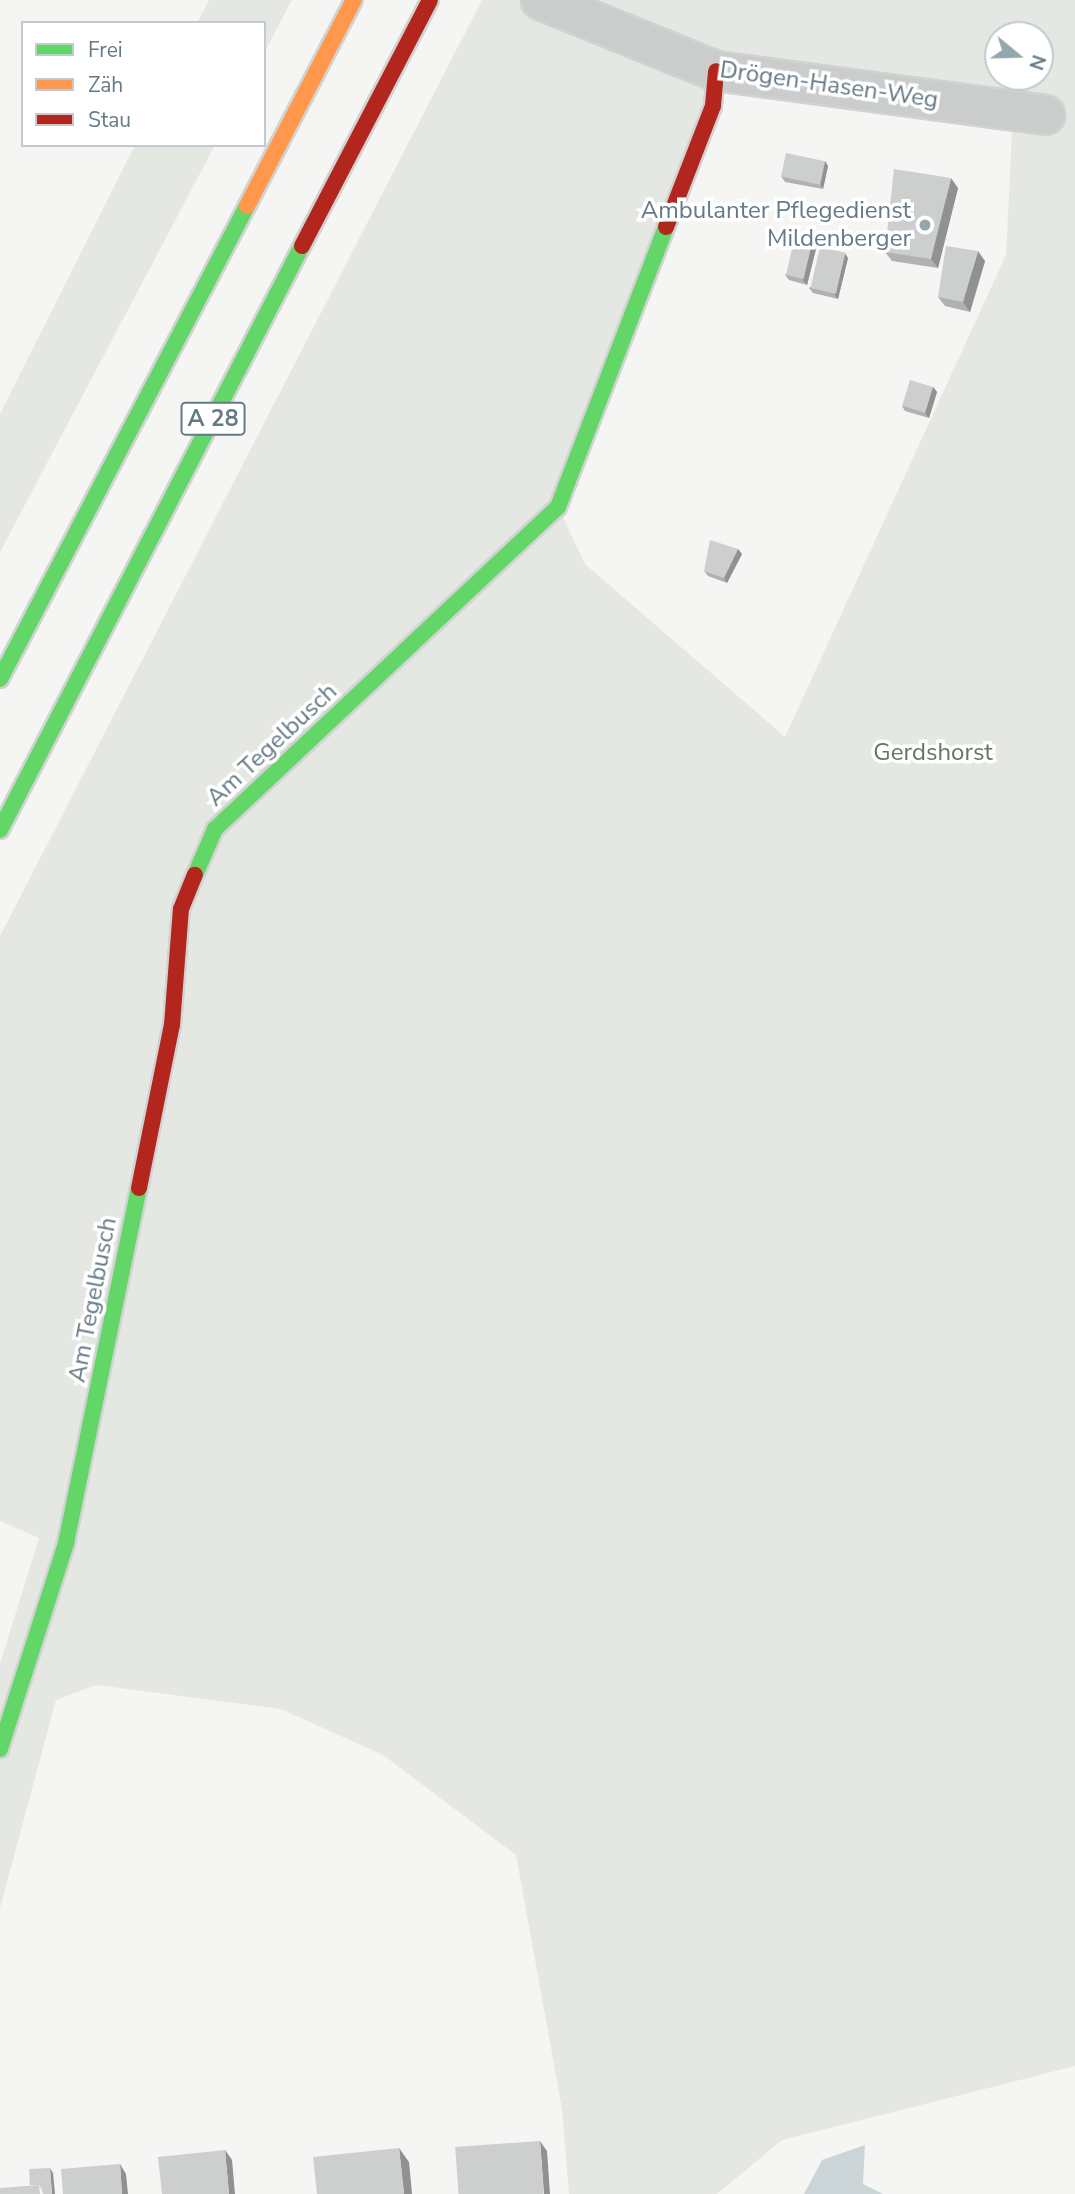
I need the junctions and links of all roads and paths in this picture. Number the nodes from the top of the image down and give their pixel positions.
1 (355, 0) edge
2 (541, 0) edge
3 (428, 4) edge
4 (716, 71) junction
5 (1045, 115) dead end
6 (0, 679) edge
7 (0, 830) edge
8 (0, 1749) edge

1 - 6 main road, A 28
2 - 4 street, Drögen-Hasen-Weg
3 - 7 main road, A 28
4 - 5 street, Drögen-Hasen-Weg
4 - 8 main road, Am Tegelbusch

